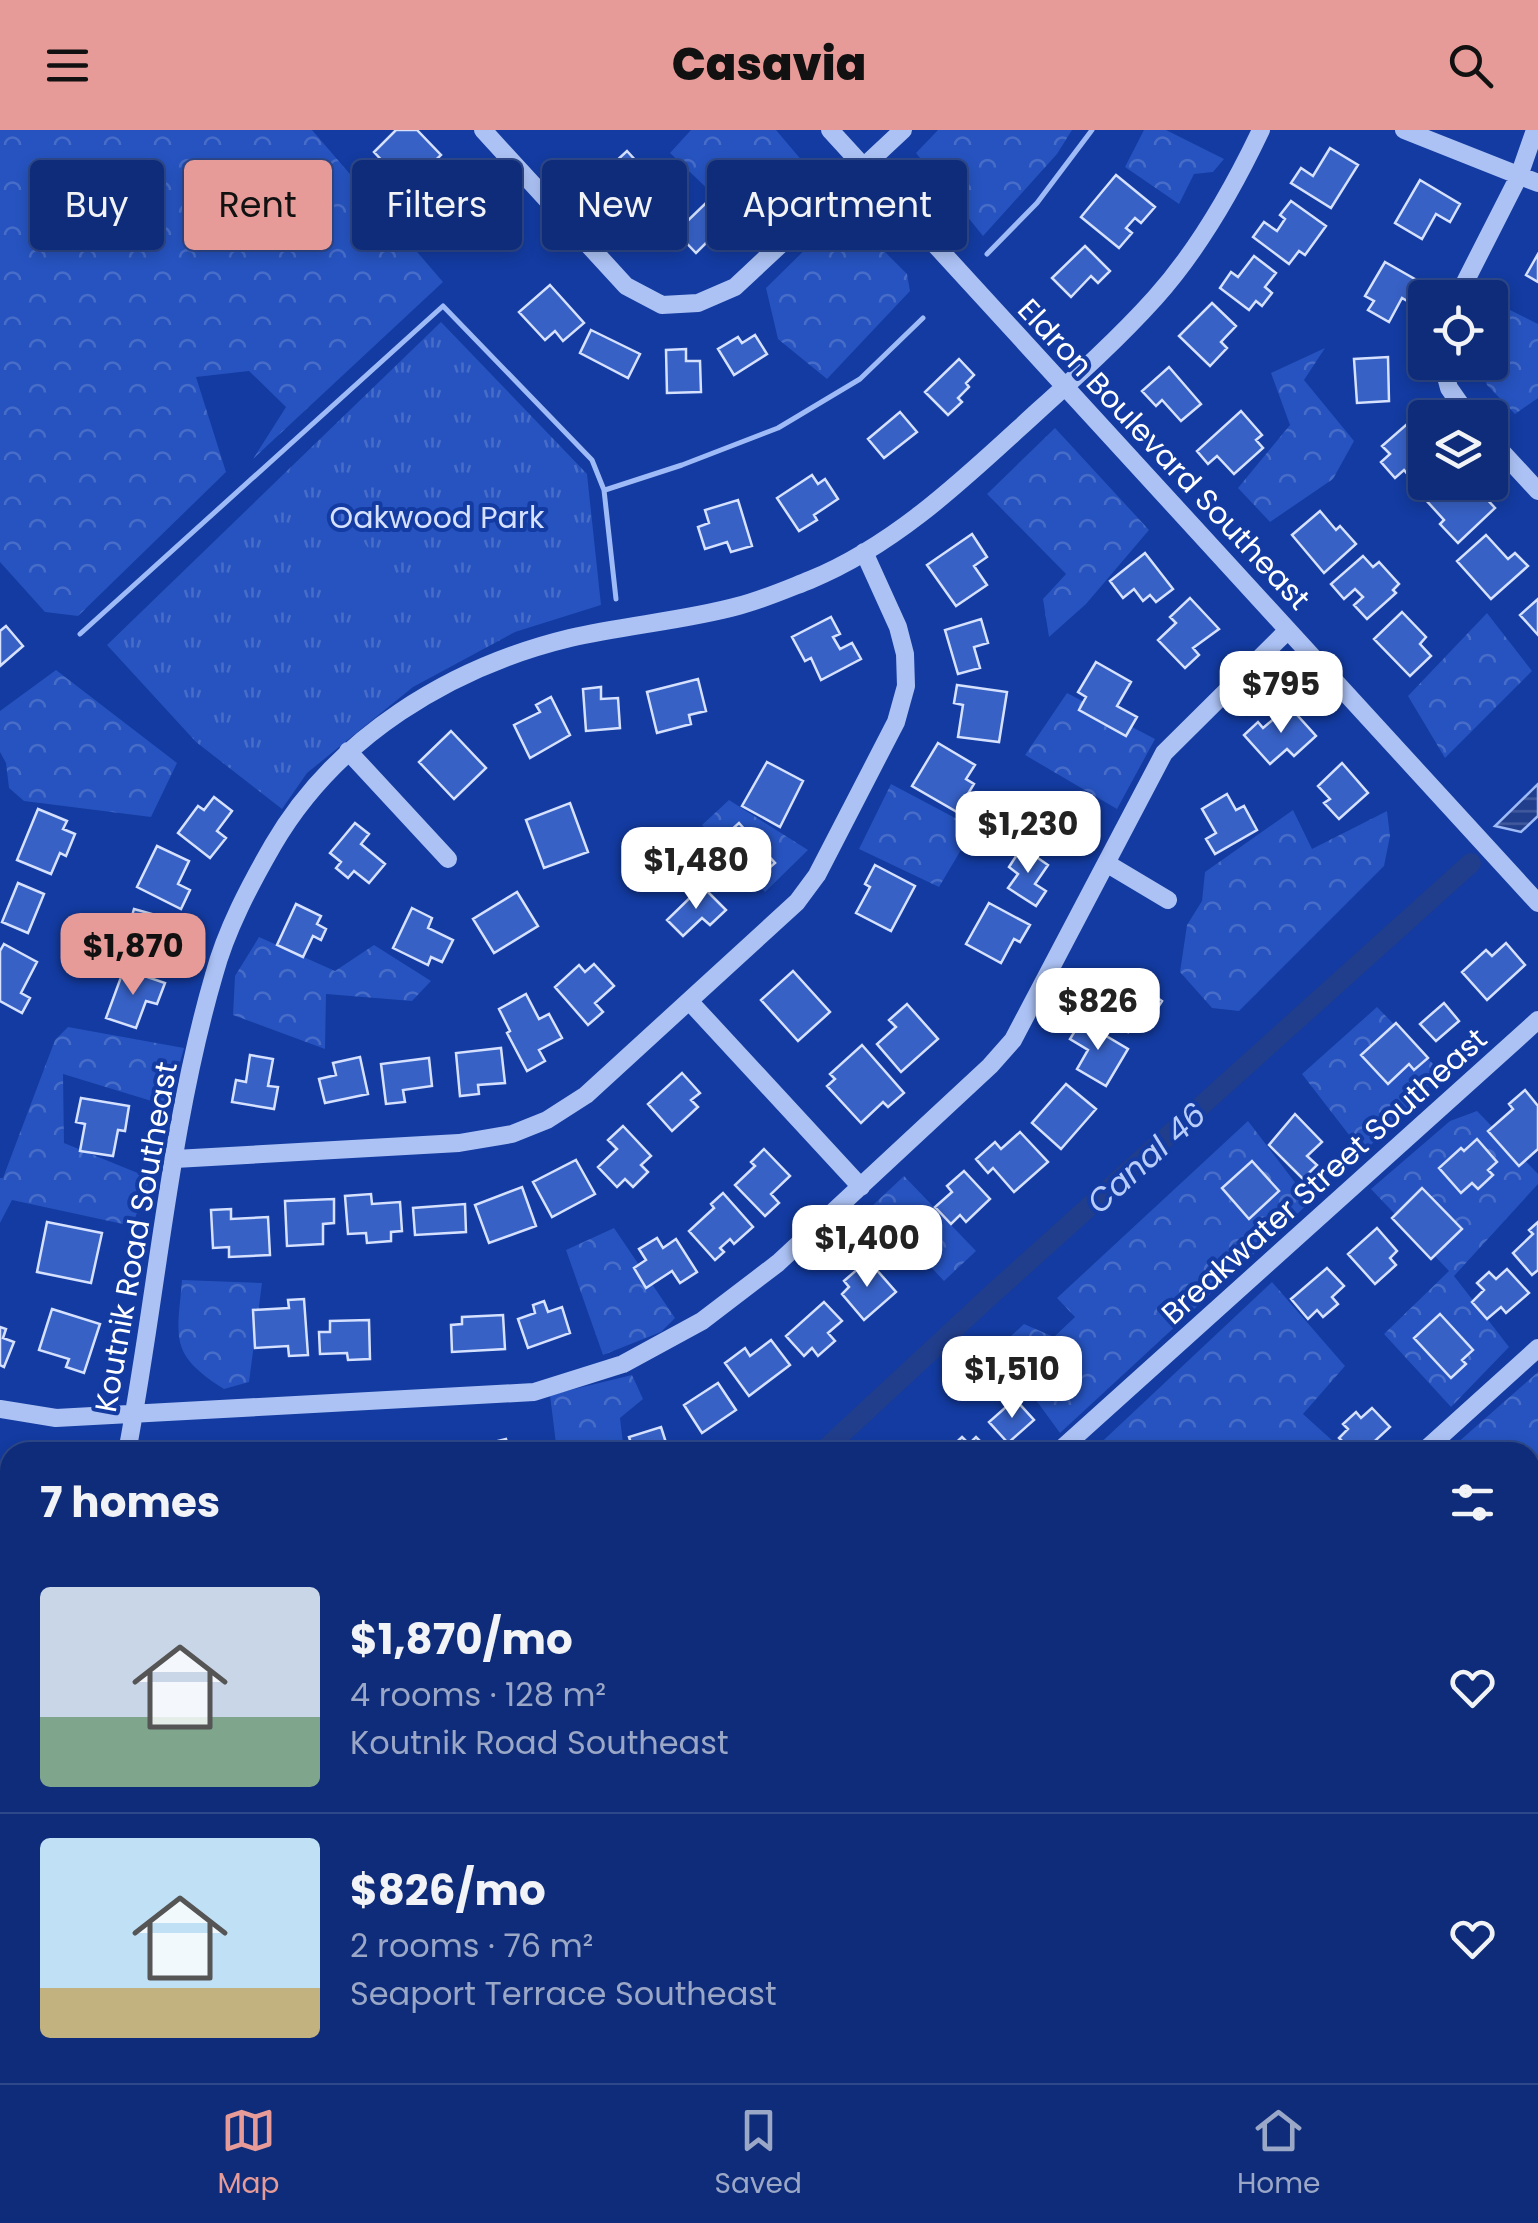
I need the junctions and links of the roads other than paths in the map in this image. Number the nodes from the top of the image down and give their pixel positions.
1 (483, 130) edge
2 (830, 130) edge
3 (904, 130) edge
4 (1261, 130) edge
5 (1404, 130) edge
6 (1535, 130) edge
7 (858, 160) edge
8 (871, 160) edge
9 (1518, 176) junction
10 (1538, 183) edge
11 (774, 250) edge
12 (940, 250) edge
13 (1466, 280) edge
14 (1064, 388) junction
15 (1508, 458) edge
16 (1538, 491) edge
17 (864, 552) junction
18 (1288, 630) junction
19 (348, 752) junction
20 (448, 858) dead end
21 (1106, 864) junction
22 (1168, 900) dead end
23 (1538, 903) edge
24 (690, 1003) junction
25 (1538, 1020) edge
26 (176, 1159) junction
27 (860, 1188) junction
28 (1538, 1348) edge
29 (0, 1409) edge
30 (134, 1413) junction
31 (129, 1442) edge
32 (1069, 1442) edge
33 (1434, 1442) edge

1 - 11 street
2 - 7 street, Eldron Boulevard Southeast
3 - 8 street
4 - 14 street, Koutnik Road Southeast
5 - 9 street
6 - 9 street
9 - 10 street
9 - 13 street
12 - 14 street, Eldron Boulevard Southeast
14 - 17 street, Koutnik Road Southeast
14 - 18 street, Eldron Boulevard Southeast
15 - 16 street
17 - 19 street, Koutnik Road Southeast
17 - 24 street
18 - 21 street
18 - 23 street, Eldron Boulevard Southeast
19 - 20 street
19 - 26 street, Koutnik Road Southeast
21 - 22 street
21 - 27 street
24 - 26 street
24 - 27 street
25 - 32 street, Breakwater Street Southeast
26 - 30 street, Koutnik Road Southeast
27 - 30 street
28 - 33 street
29 - 30 street
30 - 31 street, Koutnik Road Southeast

